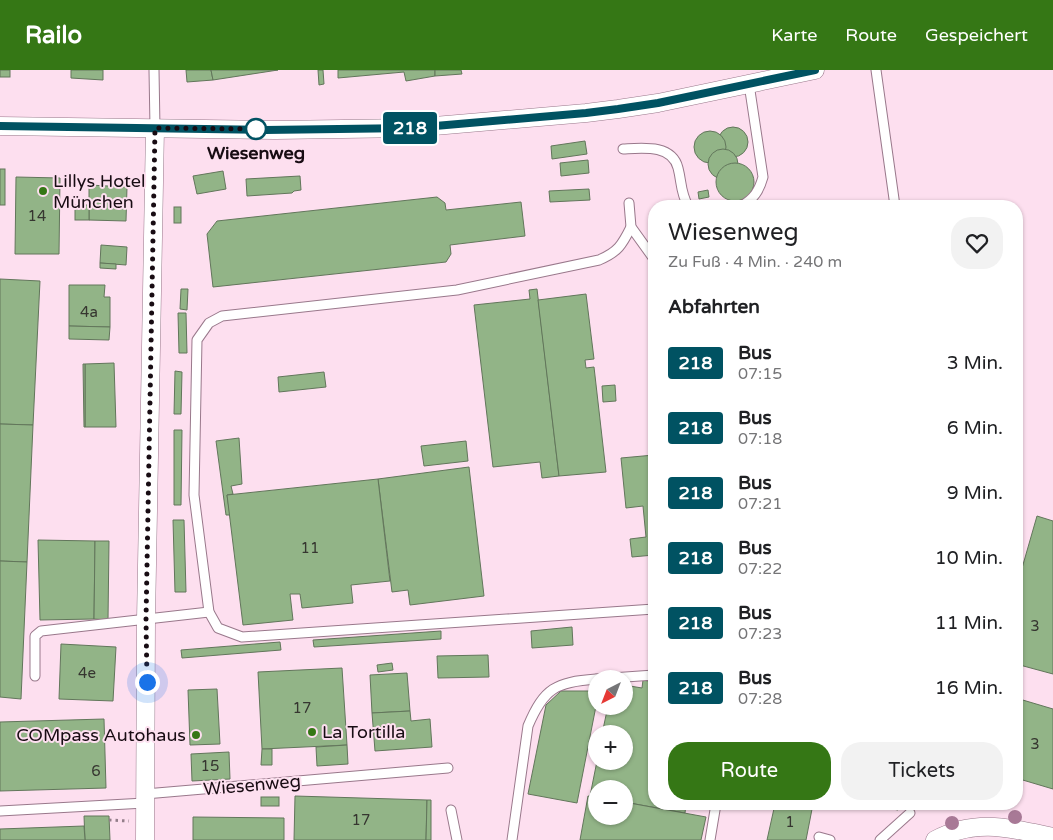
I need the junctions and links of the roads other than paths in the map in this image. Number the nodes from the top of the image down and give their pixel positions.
1 (154, 70) edge
2 (815, 70) edge
3 (876, 70) edge
4 (750, 84) junction
5 (0, 126) edge
6 (155, 128) junction
7 (623, 149) dead end
8 (685, 200) edge
9 (752, 200) edge
10 (894, 200) edge
11 (629, 203) dead end
12 (631, 227) junction
13 (648, 251) edge
14 (648, 609) edge
15 (209, 612) junction
16 (146, 620) junction
17 (648, 675) edge
18 (35, 676) dead end
19 (633, 676) edge
20 (588, 679) edge
21 (448, 768) dead end
22 (145, 798) junction
23 (0, 810) edge
24 (451, 810) dead end
25 (715, 810) edge
26 (910, 813) dead end
27 (819, 837) dead end
28 (1053, 837) edge
29 (145, 840) edge
30 (456, 840) edge
31 (512, 840) edge
32 (710, 840) edge
33 (830, 840) edge
34 (880, 840) edge
35 (935, 840) edge

1 - 6 lane
2 - 4 street
3 - 10 lane
4 - 6 street
4 - 9 lane
5 - 6 street
6 - 16 street
7 - 8 lane
11 - 12 lane
12 - 13 lane
12 - 15 lane
14 - 15 lane
15 - 16 lane
16 - 18 lane
16 - 22 street
17 - 19 lane
20 - 31 lane
21 - 22 lane, Wiesenweg
22 - 23 lane, Wiesenweg
22 - 29 street
24 - 30 lane
25 - 32 lane
26 - 34 lane
27 - 33 lane
28 - 35 street

